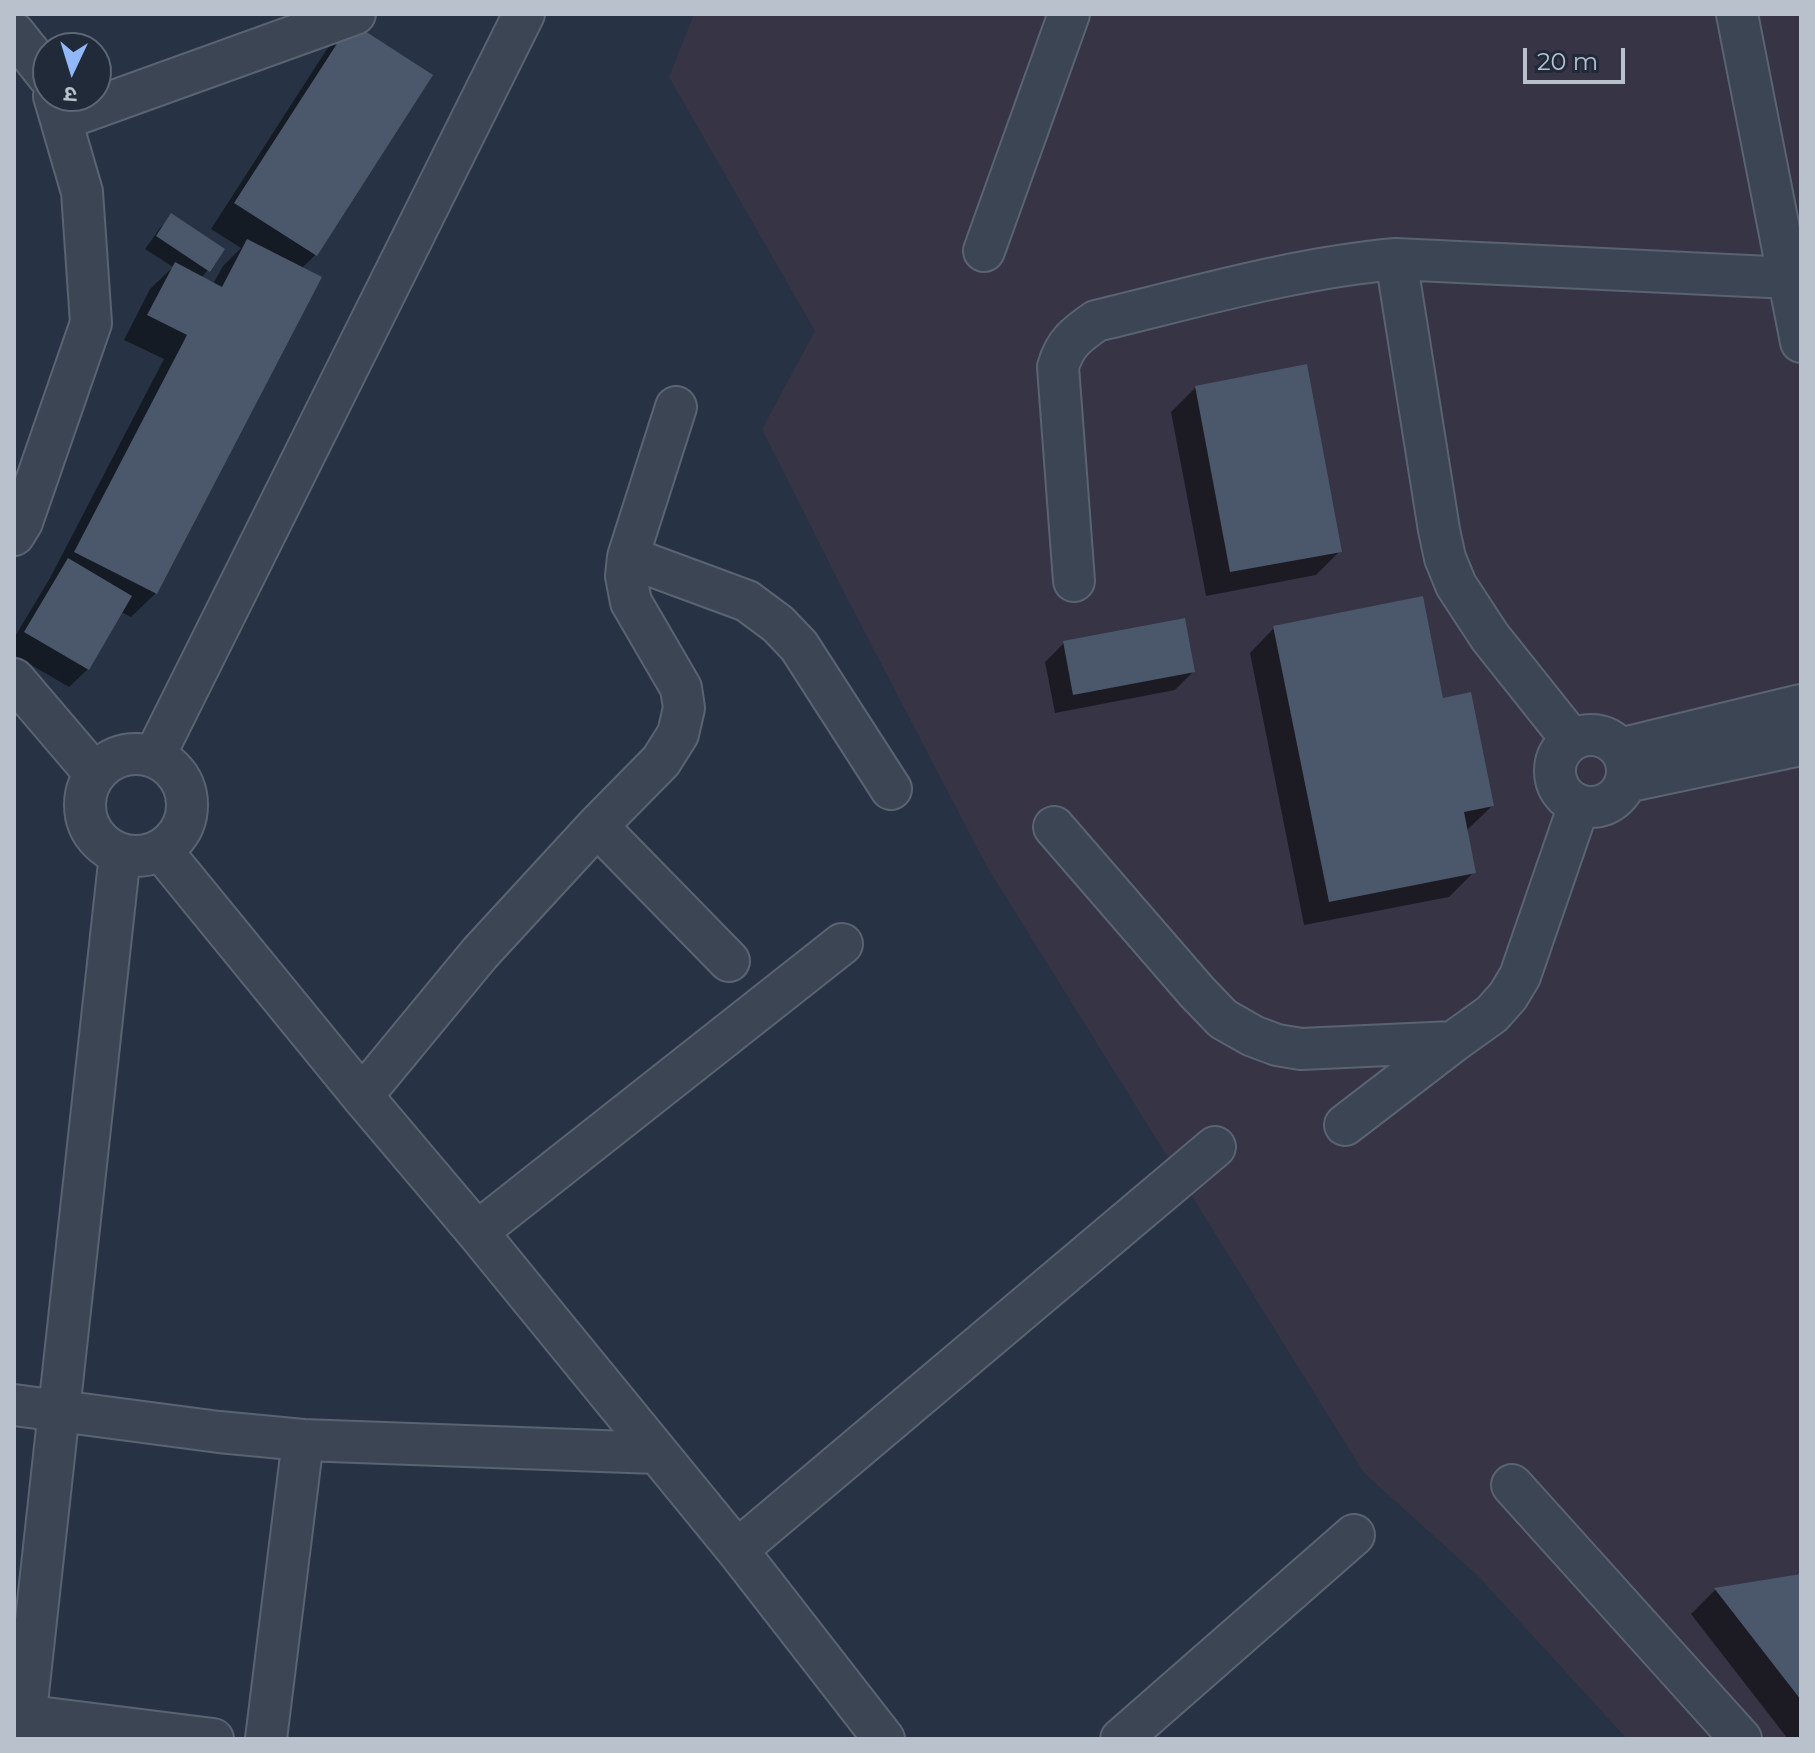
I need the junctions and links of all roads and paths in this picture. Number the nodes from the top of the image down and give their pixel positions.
1 (524, 14) edge
2 (1069, 14) edge
3 (1737, 14) edge
4 (334, 17) edge
5 (14, 33) edge
6 (32, 56) edge
7 (112, 90) edge
8 (59, 112) edge
9 (984, 251) dead end
10 (1396, 259) junction
11 (1790, 278) junction
12 (1801, 342) edge
13 (676, 407) dead end
14 (14, 535) edge
15 (628, 557) junction
16 (1074, 581) dead end
17 (14, 679) edge
18 (1801, 705) edge
19 (1572, 740) junction
20 (1801, 745) edge
21 (154, 757) junction
22 (1623, 766) junction
23 (95, 774) junction
24 (891, 789) dead end
25 (1579, 805) junction
26 (597, 826) junction
27 (1054, 827) dead end
28 (161, 850) junction
29 (120, 854) junction
30 (842, 944) dead end
31 (729, 961) dead end
32 (1453, 1042) junction
33 (362, 1096) junction
34 (1345, 1125) dead end
35 (1215, 1147) dead end
36 (477, 1232) junction
37 (14, 1405) edge
38 (59, 1410) junction
39 (303, 1440) junction
40 (656, 1453) junction
41 (1512, 1485) dead end
42 (1354, 1535) dead end
43 (737, 1550) junction
44 (21, 1723) edge
45 (213, 1739) edge
46 (266, 1739) edge
47 (884, 1739) edge
48 (1121, 1739) edge
49 (1741, 1739) edge

1 - 21 street
2 - 9 street
3 - 11 street
4 - 7 street
5 - 6 street
8 - 14 street
10 - 11 street
10 - 16 street
10 - 19 street
11 - 12 street
13 - 15 street
15 - 24 street
15 - 26 street
17 - 23 street
18 - 22 street
19 - 22 street
19 - 25 street
20 - 22 street
21 - 23 street
21 - 28 street
22 - 25 street
23 - 29 street
25 - 32 street
26 - 31 street
26 - 33 street
27 - 32 street
28 - 29 street
28 - 33 street
29 - 38 street
30 - 36 street
32 - 34 street
33 - 36 street
35 - 43 street
36 - 40 street
37 - 38 street
38 - 39 street
38 - 44 street
39 - 40 street
39 - 46 street
40 - 43 street
41 - 49 street
42 - 48 street
43 - 47 street
44 - 45 street

